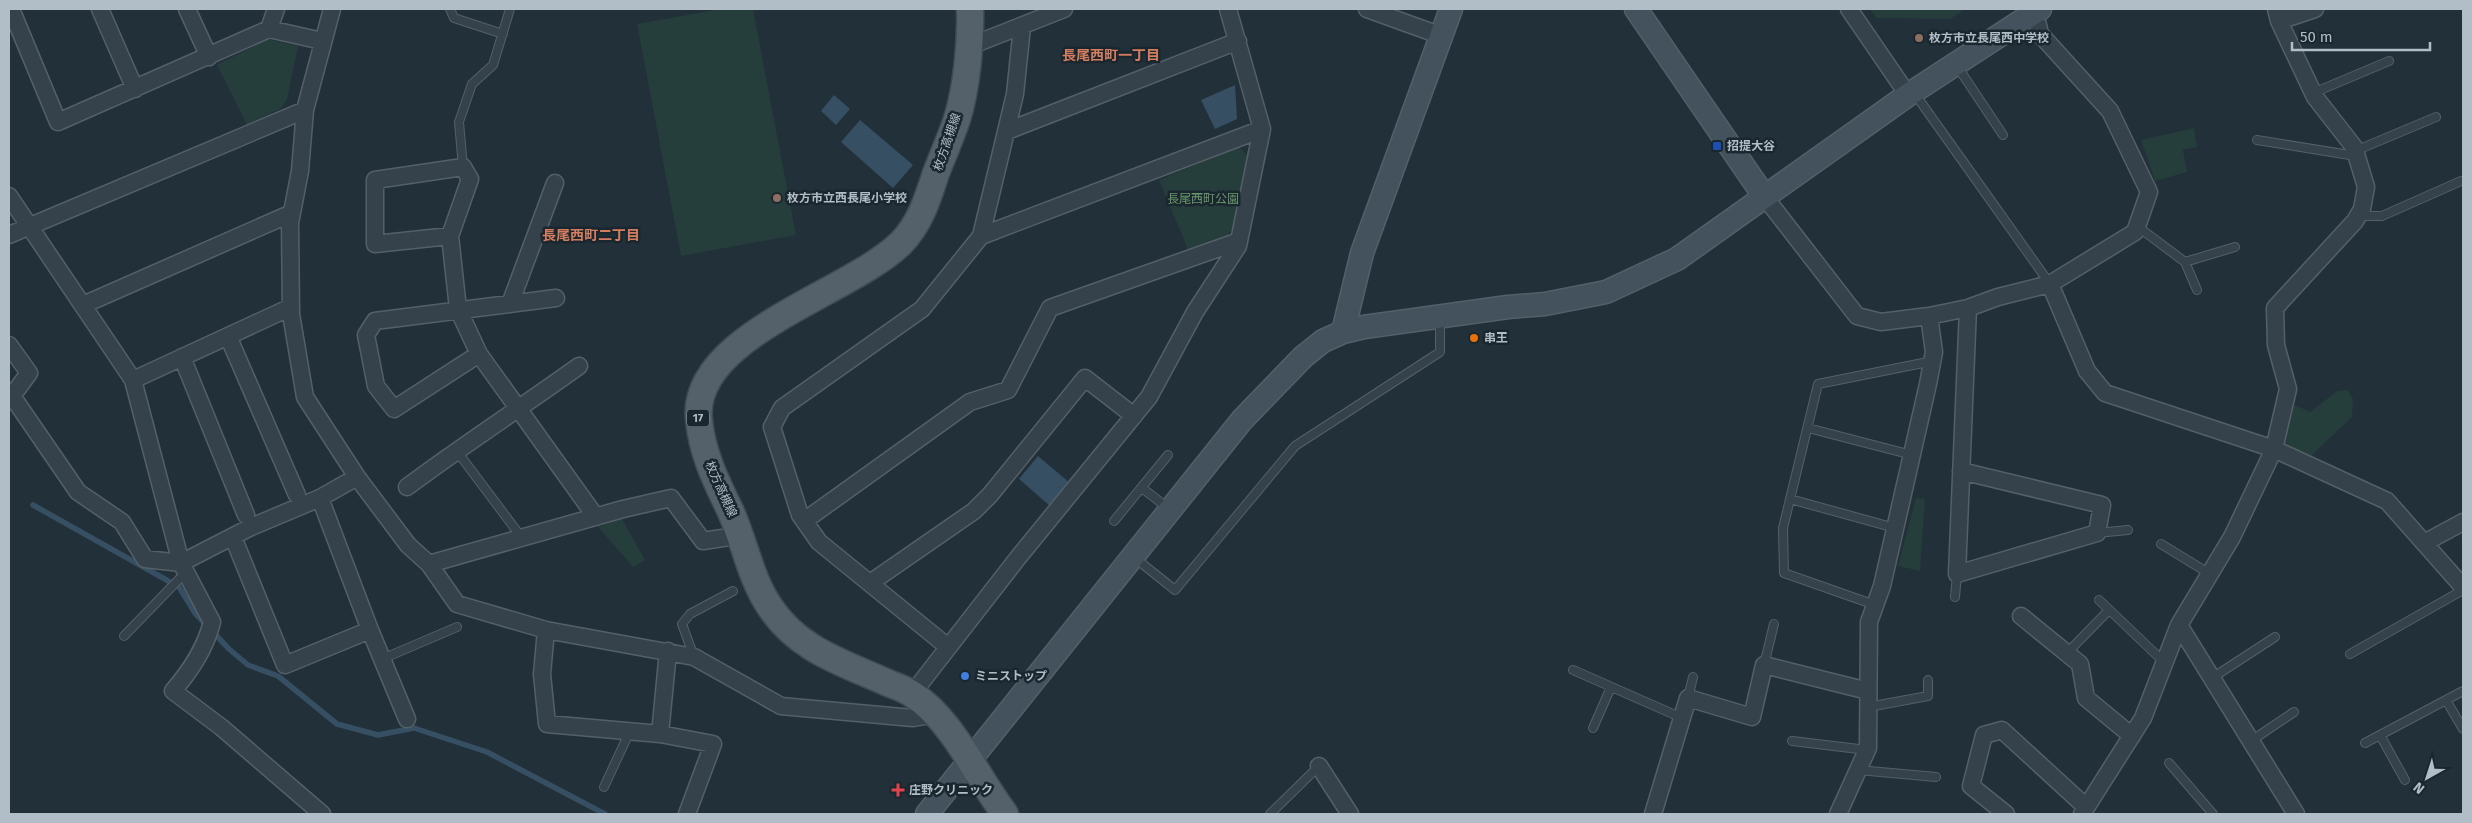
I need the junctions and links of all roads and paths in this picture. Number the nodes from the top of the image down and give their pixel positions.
1 (11, 9) edge
2 (100, 9) edge
3 (187, 9) edge
4 (276, 9) edge
5 (332, 9) edge
6 (450, 9) edge
7 (510, 9) edge
8 (970, 9) edge
9 (1063, 9) edge
10 (1228, 9) edge
11 (1451, 9) edge
12 (1636, 9) edge
13 (1849, 9) edge
14 (2315, 9) edge
15 (1375, 10) edge
16 (2036, 12) edge
17 (2278, 15) edge
18 (1022, 27) junction
19 (269, 29) junction
20 (502, 34) junction
21 (1442, 36) junction
22 (322, 41) junction
23 (1238, 41) junction
24 (970, 46) junction
25 (209, 57) junction
26 (2390, 61) dead end
27 (1955, 64) junction
28 (135, 89) junction
29 (2313, 93) junction
30 (1910, 94) junction
31 (305, 110) junction
32 (2436, 117) dead end
33 (1262, 129) junction
34 (1007, 131) junction
35 (2003, 135) dead end
36 (2257, 140) dead end
37 (2356, 154) junction
38 (463, 167) junction
39 (2461, 180) dead end
40 (555, 183) dead end
41 (9, 196) edge
42 (1764, 196) junction
43 (292, 213) junction
44 (2358, 216) junction
45 (28, 225) junction
46 (2137, 226) junction
47 (9, 235) edge
48 (450, 236) junction
49 (981, 236) junction
50 (1238, 241) junction
51 (2235, 247) dead end
52 (2185, 262) junction
53 (2050, 284) junction
54 (2196, 290) dead end
55 (556, 298) dead end
56 (510, 304) junction
57 (84, 305) junction
58 (290, 307) junction
59 (1968, 308) junction
60 (458, 309) junction
61 (1929, 316) junction
62 (1440, 318) junction
63 (1343, 332) junction
64 (228, 336) junction
65 (9, 345) edge
66 (478, 354) junction
67 (182, 357) junction
68 (1933, 361) junction
69 (579, 366) dead end
70 (133, 380) junction
71 (520, 409) junction
72 (1134, 416) junction
73 (1808, 428) junction
74 (2274, 449) junction
75 (456, 450) junction
76 (1168, 455) dead end
77 (1912, 455) junction
78 (1961, 471) junction
79 (357, 477) junction
80 (407, 487) dead end
81 (1142, 488) junction
82 (297, 495) dead end
83 (320, 498) junction
84 (1790, 499) junction
85 (1170, 510) junction
86 (246, 515) dead end
87 (596, 517) junction
88 (804, 521) junction
89 (1114, 521) dead end
90 (2463, 522) edge
91 (1895, 528) junction
92 (2128, 530) dead end
93 (2098, 533) junction
94 (742, 535) junction
95 (233, 537) junction
96 (522, 538) junction
97 (2424, 543) junction
98 (2161, 544) dead end
99 (1133, 556) junction
100 (429, 564) junction
101 (182, 571) junction
102 (1957, 574) junction
103 (2210, 574) junction
104 (870, 583) junction
105 (2463, 589) edge
106 (733, 591) dead end
107 (1955, 597) dead end
108 (2099, 600) dead end
109 (1875, 605) junction
110 (2110, 610) junction
111 (2021, 616) dead end
112 (1774, 624) dead end
113 (2179, 625) junction
114 (457, 627) dead end
115 (370, 630) junction
116 (546, 630) junction
117 (124, 636) dead end
118 (2275, 636) dead end
119 (948, 647) junction
120 (668, 650) junction
121 (2067, 653) junction
122 (2350, 654) dead end
123 (694, 657) junction
124 (382, 659) junction
125 (2166, 663) junction
126 (1764, 665) junction
127 (1573, 670) dead end
128 (1693, 677) dead end
129 (2212, 678) junction
130 (1928, 680) dead end
131 (1611, 687) junction
132 (2463, 691) edge
133 (912, 694) junction
134 (1688, 698) junction
135 (1868, 699) junction
136 (2446, 700) junction
137 (2294, 712) dead end
138 (937, 714) junction
139 (1682, 718) junction
140 (407, 719) dead end
141 (1593, 728) dead end
142 (2463, 729) edge
143 (630, 732) junction
144 (660, 734) junction
145 (2380, 735) junction
146 (2132, 736) junction
147 (1792, 741) dead end
148 (2250, 741) junction
149 (2365, 743) dead end
150 (1867, 750) junction
151 (970, 761) junction
152 (2169, 763) dead end
153 (1319, 766) joint
154 (1858, 770) junction
155 (1936, 777) dead end
156 (2405, 780) dead end
157 (604, 787) dead end
158 (2084, 810) edge
159 (322, 814) edge
160 (687, 814) edge
161 (928, 814) edge
162 (1005, 814) edge
163 (1270, 814) edge
164 (1350, 814) edge
165 (1653, 814) edge
166 (1838, 814) edge
167 (2006, 814) edge
168 (2213, 814) edge
169 (2296, 814) edge

1 - 28 street
2 - 28 street
3 - 25 street
4 - 19 street
5 - 22 street
6 - 20 lane
7 - 20 lane
8 - 24 main road, 枚方高槻線 / 17
9 - 18 street
10 - 23 street
11 - 21 street
12 - 42 street
13 - 30 street
14 - 17 street
15 - 21 street
16 - 27 street
16 - 46 street
17 - 29 street
18 - 24 street
18 - 34 street
19 - 22 street
19 - 25 street
20 - 38 lane
21 - 63 street
22 - 31 street
23 - 33 street
23 - 34 street
24 - 94 main road, 枚方高槻線 / 17
25 - 28 street
26 - 29 lane
27 - 30 street
27 - 35 lane
29 - 37 street
30 - 42 street
30 - 53 lane
31 - 43 street
31 - 45 street
32 - 37 lane
33 - 49 street
33 - 50 street
34 - 49 street
36 - 37 lane
37 - 44 street
38 - 48 street
38 - 48 street
39 - 44 lane
40 - 56 street
41 - 45 street
42 - 61 street
42 - 62 street
43 - 57 street
43 - 58 street
44 - 74 street
45 - 47 street
45 - 57 street
46 - 52 lane
46 - 53 street
48 - 60 street
49 - 88 street
50 - 72 street
50 - 88 street
51 - 52 lane
52 - 54 lane
53 - 59 street
53 - 74 street
55 - 56 street
56 - 60 street
57 - 70 street
58 - 64 street
58 - 79 street
59 - 61 street
59 - 78 street
60 - 66 street
60 - 66 street
61 - 68 street
62 - 63 street
62 - 99 lane
63 - 85 street
64 - 67 street
64 - 82 street
65 - 101 street
66 - 71 street
67 - 70 street
67 - 86 street
68 - 73 lane
68 - 77 street
69 - 71 street
70 - 101 street
71 - 75 street
71 - 87 street
72 - 104 street
72 - 119 street
73 - 77 lane
73 - 84 lane
74 - 97 street
74 - 103 street
75 - 80 street
75 - 96 lane
76 - 81 lane
77 - 91 street
78 - 93 street
78 - 102 street
79 - 83 street
79 - 100 street
81 - 85 lane
81 - 89 lane
83 - 95 street
83 - 115 street
84 - 91 lane
84 - 109 lane
85 - 99 street
87 - 94 street
87 - 96 street
88 - 104 street
90 - 97 street
91 - 109 street
92 - 93 lane
93 - 102 street
94 - 133 main road, 枚方高槻線 / 17
95 - 101 street
95 - 115 street
96 - 100 street
97 - 105 street
98 - 103 lane
99 - 151 street
100 - 116 street
101 - 117 lane
101 - 159 street
102 - 107 lane
103 - 113 street
104 - 119 street
105 - 122 lane
106 - 123 lane
108 - 110 lane
109 - 135 street
110 - 121 lane
110 - 125 lane
111 - 121 street
112 - 126 lane
113 - 125 street
113 - 129 street
114 - 124 lane
115 - 124 street
116 - 120 street
116 - 143 street
118 - 129 lane
119 - 133 street
120 - 123 street
120 - 144 street
121 - 146 street
123 - 138 street
124 - 140 street
125 - 146 street
126 - 134 street
126 - 135 street
127 - 131 lane
128 - 134 lane
129 - 148 street
130 - 135 lane
131 - 139 lane
131 - 141 lane
132 - 136 lane
133 - 138 main road, 枚方高槻線 / 17
134 - 139 street
135 - 150 street
136 - 142 lane
136 - 145 lane
137 - 148 lane
138 - 151 main road, 枚方高槻線 / 17
139 - 165 street
143 - 144 street
143 - 157 lane
144 - 160 street
145 - 149 lane
145 - 156 lane
146 - 158 street
147 - 150 lane
148 - 169 street
150 - 154 street
151 - 161 street
151 - 162 main road, 枚方高槻線 / 17
152 - 168 lane
153 - 163 lane
153 - 164 street
154 - 155 lane
154 - 166 street
158 - 167 street

